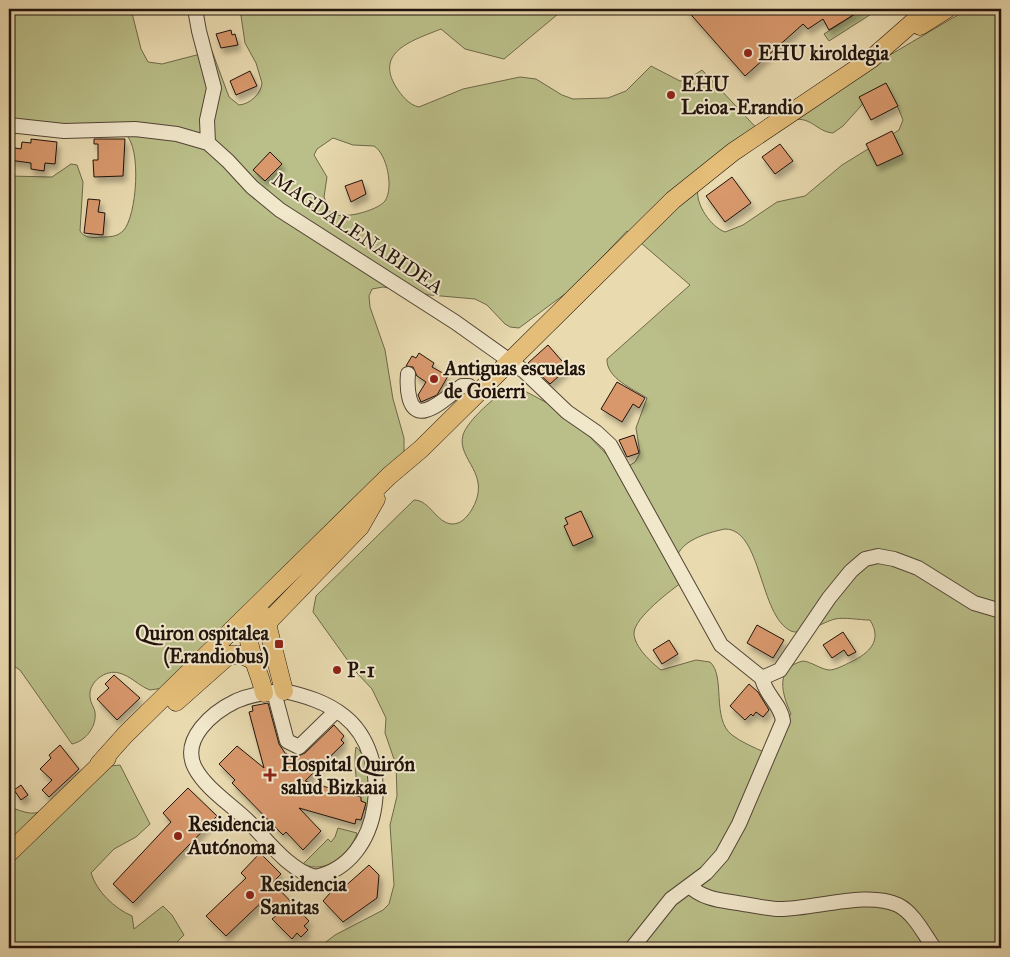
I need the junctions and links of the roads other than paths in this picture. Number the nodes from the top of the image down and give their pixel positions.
1 (195, 9) edge
2 (928, 9) edge
3 (947, 9) edge
4 (885, 48) junction
5 (9, 124) edge
6 (208, 143) junction
7 (509, 362) junction
8 (408, 374) dead end
9 (477, 394) junction
10 (421, 449) junction
11 (376, 500) junction
12 (324, 541) junction
13 (1001, 611) edge
14 (249, 629) junction
15 (255, 664) junction
16 (278, 666) junction
17 (762, 678) junction
18 (274, 692) junction
19 (336, 711) junction
20 (130, 738) junction
21 (99, 764) junction
22 (9, 853) edge
23 (690, 886) junction
24 (632, 948) edge
25 (934, 948) edge

1 - 6 street
2 - 4 main road
3 - 4 main road
4 - 7 main road
5 - 6 street, MAGDALENABIDEA
6 - 7 street, MAGDALENABIDEA
7 - 9 main road
7 - 17 street, MAGDALENABIDEA
8 - 9 street
9 - 10 main road
10 - 11 main road
10 - 12 main road
11 - 14 main road
11 - 16 main road
12 - 14 main road
12 - 21 main road
13 - 17 street
14 - 15 main road
14 - 20 main road
15 - 16 main road
15 - 18 main road
15 - 20 main road
16 - 18 main road
17 - 23 street
18 - 19 street
18 - 19 street
18 - 19 street
20 - 21 main road
21 - 22 main road
23 - 24 street
23 - 25 street

